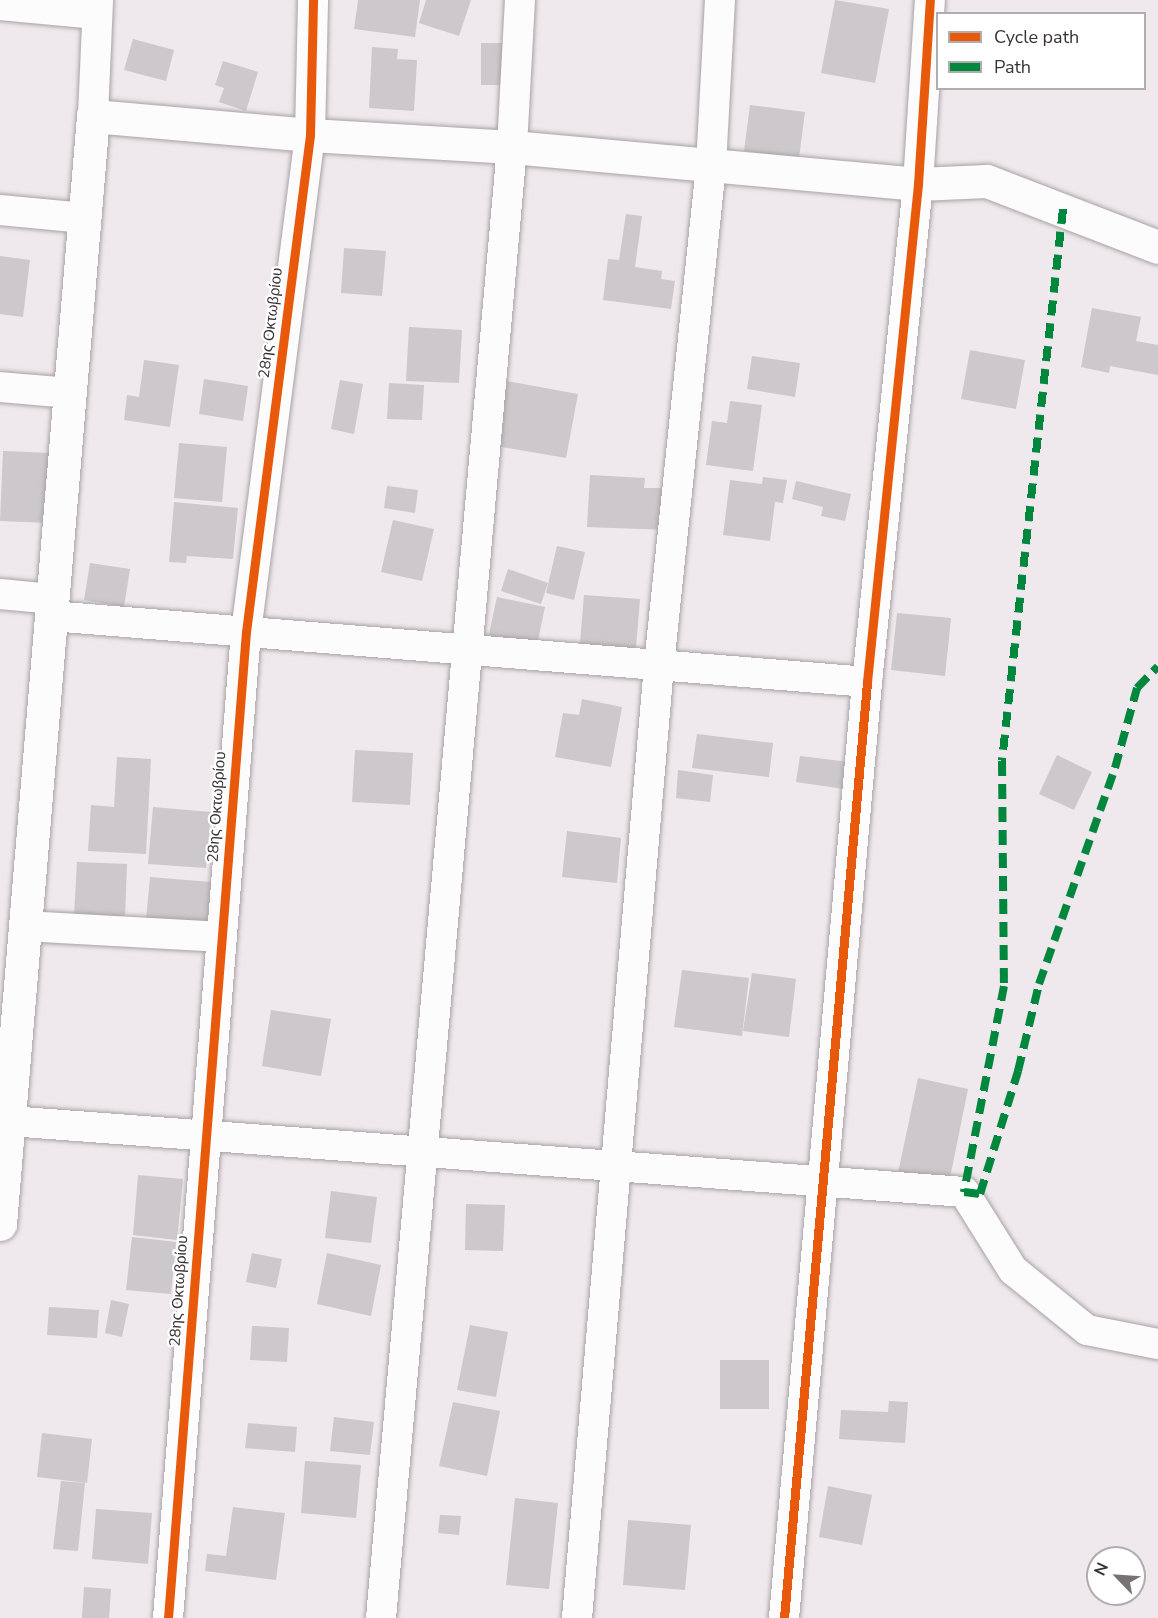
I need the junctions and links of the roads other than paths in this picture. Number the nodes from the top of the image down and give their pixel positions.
1 (313, 0) edge
2 (520, 0) edge
3 (720, 0) edge
4 (930, 0) edge
5 (0, 5) edge
6 (98, 7) edge
7 (93, 116) junction
8 (310, 135) junction
9 (512, 147) junction
10 (711, 166) junction
11 (918, 184) junction
12 (0, 210) edge
13 (85, 218) junction
14 (1158, 247) edge
15 (0, 387) edge
16 (70, 393) junction
17 (0, 594) edge
18 (52, 607) junction
19 (246, 632) junction
20 (467, 650) junction
21 (658, 665) junction
22 (867, 682) junction
23 (25, 926) junction
24 (222, 937) junction
25 (10, 997) edge
26 (9, 1121) junction
27 (206, 1136) junction
28 (422, 1152) junction
29 (616, 1166) junction
30 (823, 1182) junction
31 (1, 1212) edge
32 (1158, 1344) edge
33 (168, 1618) edge
34 (381, 1618) edge
35 (577, 1618) edge
36 (784, 1618) edge

1 - 8 street, 28ης Οκτωβρίου
2 - 9 street
3 - 10 street
4 - 11 street
5 - 6 street
6 - 7 street
7 - 8 street
7 - 13 street
8 - 9 street
8 - 19 street, 28ης Οκτωβρίου
9 - 10 street
9 - 20 street
10 - 11 street
10 - 21 street
11 - 14 street
11 - 22 street
12 - 13 street
13 - 16 street
15 - 16 street
16 - 18 street
17 - 18 street
18 - 19 street
18 - 23 street
19 - 20 street
19 - 24 street, 28ης Οκτωβρίου
20 - 21 street
20 - 28 street
21 - 22 street
21 - 29 street
22 - 30 street
23 - 24 street
23 - 25 street
24 - 27 street, 28ης Οκτωβρίου
25 - 26 street
26 - 27 street
26 - 31 street
27 - 28 street
27 - 33 street, 28ης Οκτωβρίου
28 - 29 street
28 - 34 street
29 - 30 street
29 - 35 street
30 - 32 street
30 - 36 street

